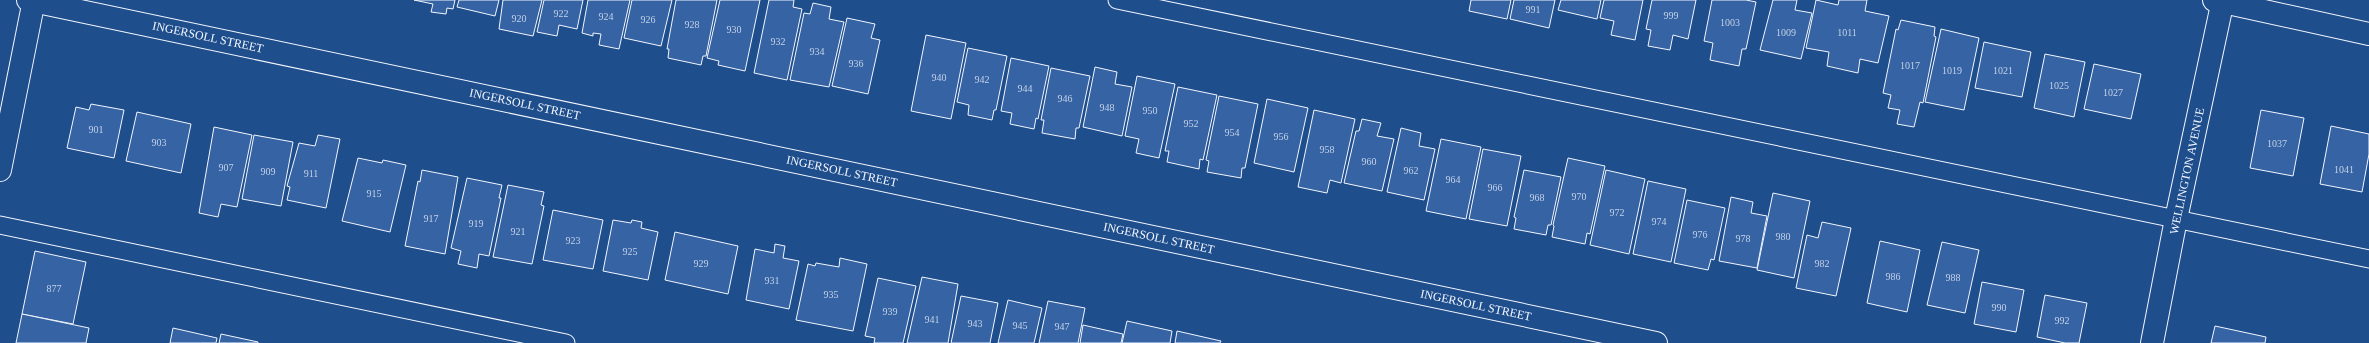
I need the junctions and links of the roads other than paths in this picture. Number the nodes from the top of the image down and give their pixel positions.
1 (32, 0) edge
2 (1117, 0) edge
3 (2220, 1) edge
4 (2369, 34) edge
5 (0, 170) edge
6 (2176, 219) junction
7 (0, 225) edge
8 (2369, 259) edge
9 (566, 343) edge
10 (1656, 343) edge
11 (2152, 343) edge

1 - 5 street
1 - 10 street, INGERSOLL STREET
2 - 6 lane
3 - 4 street
3 - 6 street, WELLINGTON AVENUE
6 - 8 lane
6 - 11 street, WELLINGTON AVENUE
7 - 9 lane

